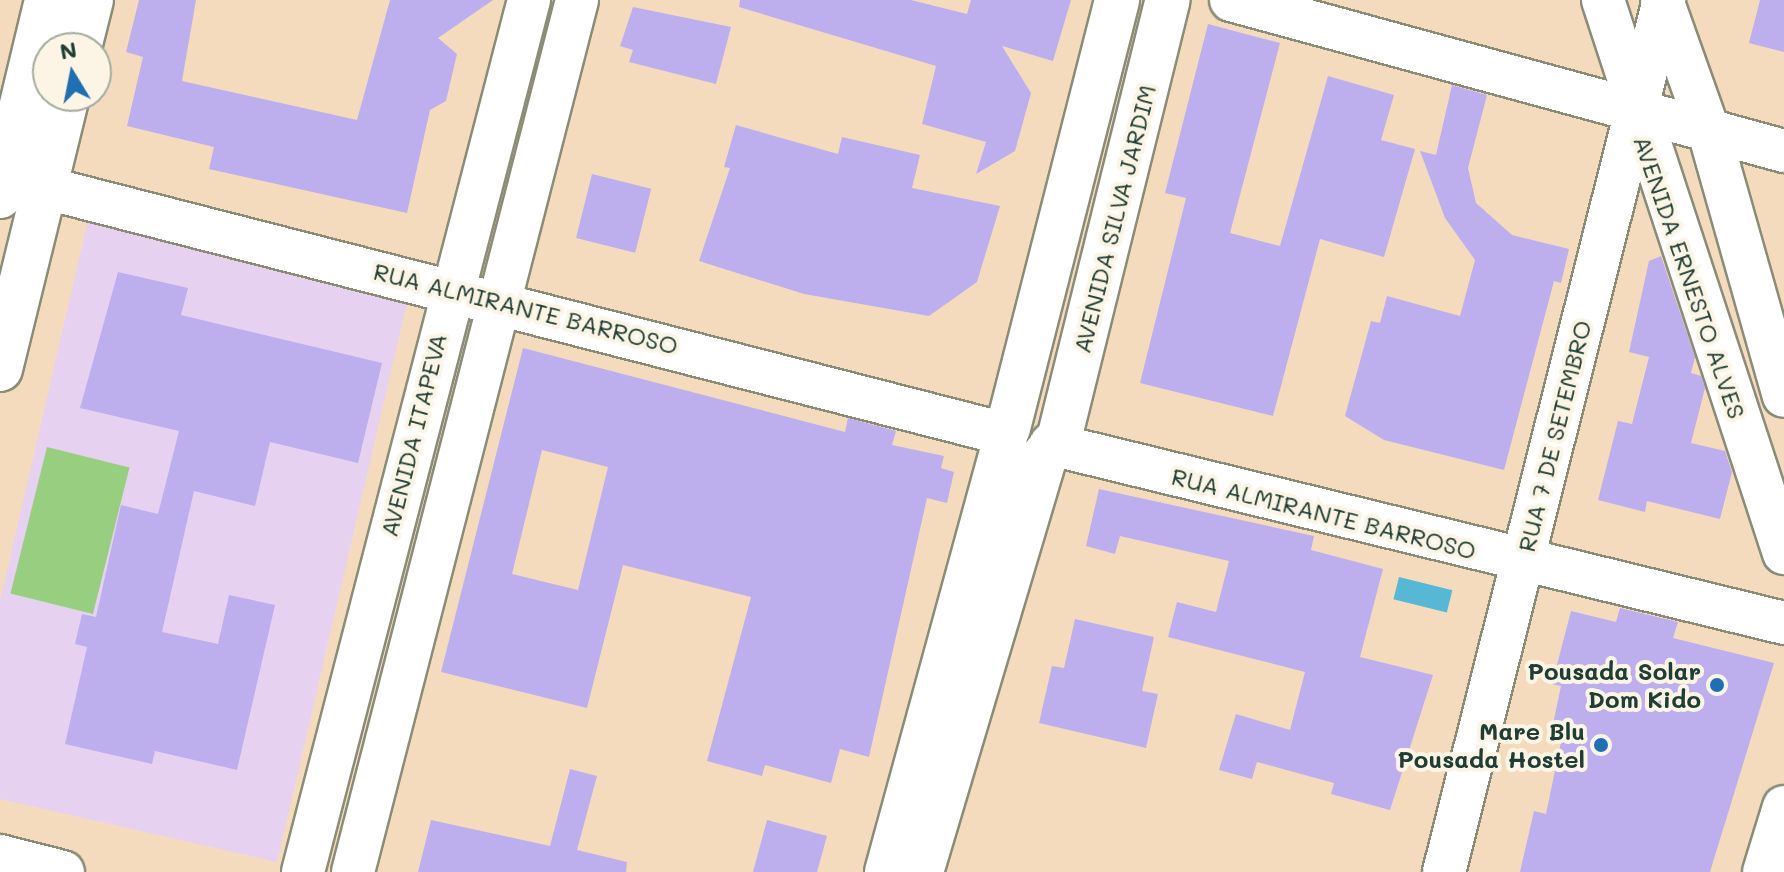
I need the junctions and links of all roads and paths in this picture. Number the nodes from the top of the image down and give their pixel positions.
1 (47, 0) edge
2 (91, 0) edge
3 (529, 0) edge
4 (577, 0) edge
5 (1117, 0) edge
6 (1168, 0) edge
7 (1231, 0) edge
8 (1603, 0) edge
9 (1663, 1) edge
10 (83, 32) edge
11 (57, 112) edge
12 (1635, 115) junction
13 (1710, 135) junction
14 (1784, 151) edge
15 (13, 184) edge
16 (451, 288) junction
17 (499, 299) junction
18 (0, 369) edge
19 (1784, 396) edge
20 (1029, 440) junction
21 (1784, 553) edge
22 (1522, 563) junction
23 (1784, 623) edge
24 (1784, 807) edge
25 (0, 856) edge
26 (63, 872) edge
27 (303, 872) edge
28 (353, 872) edge
29 (887, 872) edge
30 (921, 872) edge
31 (1444, 872) edge
32 (1764, 872) edge

1 - 15 street
2 - 10 street
3 - 16 street, AVENIDA ITAPEVA
4 - 17 street, AVENIDA ITAPEVA
5 - 20 street, AVENIDA SILVA JARDIM
6 - 20 street, AVENIDA SILVA JARDIM
7 - 12 street
8 - 12 street, AVENIDA ERNESTO ALVES
9 - 12 street, RUA 7 DE SETEMBRO
9 - 13 street, AVENIDA ERNESTO ALVES
11 - 15 street
12 - 13 street
12 - 21 street, AVENIDA ERNESTO ALVES
12 - 22 street, RUA 7 DE SETEMBRO
13 - 14 street
13 - 19 street, AVENIDA ERNESTO ALVES
15 - 16 street, RUA ALMIRANTE BARROSO
15 - 18 street
16 - 17 street, RUA ALMIRANTE BARROSO
16 - 27 street, AVENIDA ITAPEVA
17 - 20 street, RUA ALMIRANTE BARROSO
17 - 28 street, AVENIDA ITAPEVA
20 - 22 street, RUA ALMIRANTE BARROSO
20 - 29 street, AVENIDA SILVA JARDIM
20 - 30 street, AVENIDA SILVA JARDIM
22 - 23 street, RUA ALMIRANTE BARROSO
22 - 31 street, RUA 7 DE SETEMBRO
24 - 32 street
25 - 26 street

